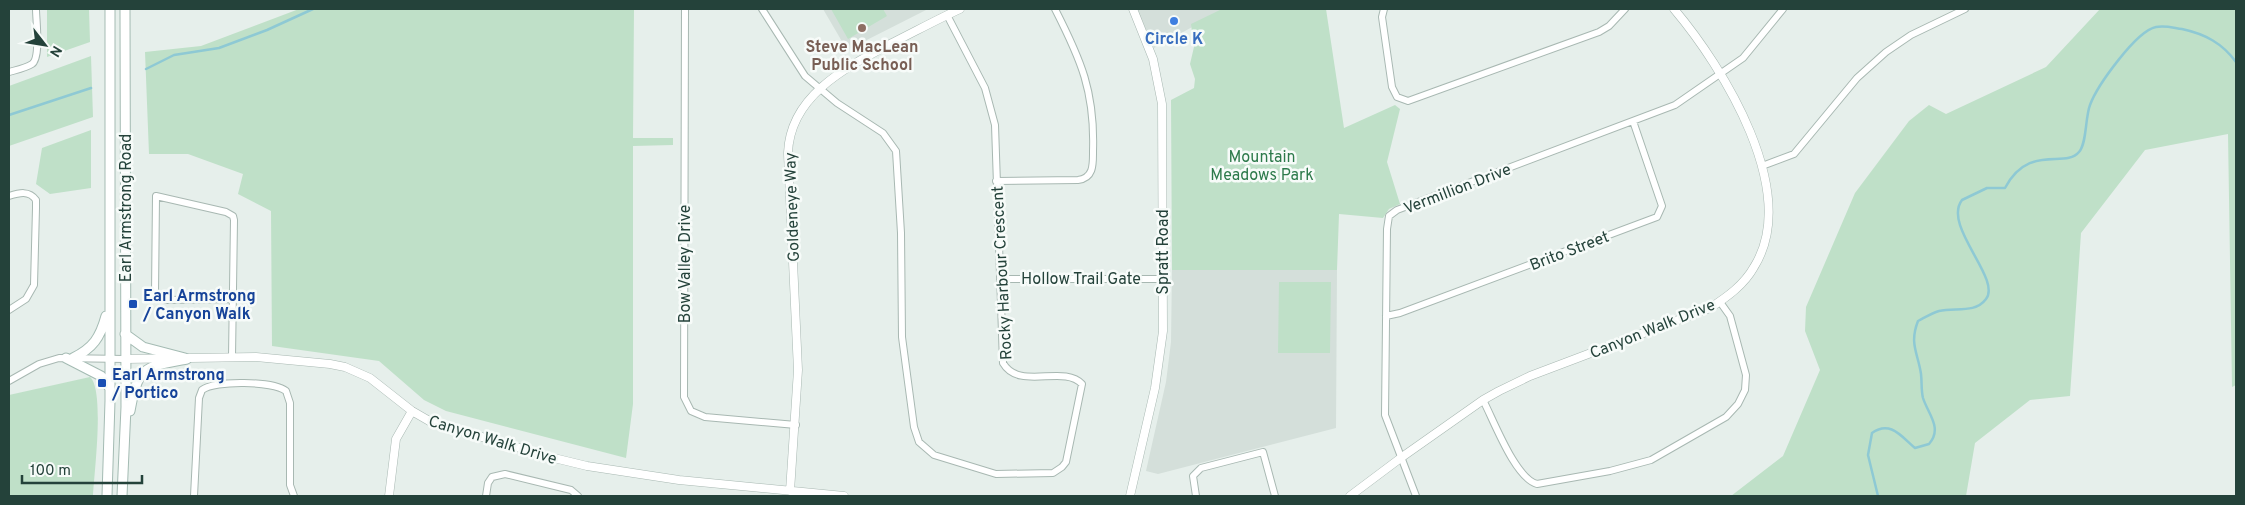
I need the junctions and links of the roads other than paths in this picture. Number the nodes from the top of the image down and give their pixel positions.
1 (36, 9) edge
2 (110, 9) edge
3 (125, 9) edge
4 (685, 9) edge
5 (762, 9) edge
6 (960, 9) edge
7 (1055, 9) edge
8 (1133, 9) edge
9 (1384, 9) edge
10 (1625, 9) edge
11 (1674, 9) edge
12 (1783, 9) edge
13 (1965, 9) edge
14 (947, 15) junction
15 (9, 72) edge
16 (1721, 74) junction
17 (820, 89) junction
18 (1633, 121) junction
19 (1762, 166) junction
20 (996, 181) junction
21 (9, 196) edge
22 (1000, 279) junction
23 (1162, 279) junction
24 (233, 299) junction
25 (1720, 302) junction
26 (109, 307) junction
27 (9, 310) edge
28 (1386, 316) junction
29 (125, 334) junction
30 (232, 357) junction
31 (70, 358) junction
32 (109, 358) junction
33 (125, 359) junction
34 (188, 359) junction
35 (9, 381) edge
36 (110, 387) junction
37 (1483, 400) junction
38 (412, 411) junction
39 (796, 424) junction
40 (124, 438) junction
41 (1402, 457) junction
42 (790, 494) edge
43 (107, 496) edge
44 (122, 496) edge
45 (194, 496) edge
46 (294, 496) edge
47 (389, 496) edge
48 (486, 496) edge
49 (578, 496) edge
50 (844, 496) edge
51 (1130, 496) edge
52 (1196, 496) edge
53 (1276, 496) edge
54 (1350, 496) edge
55 (1416, 496) edge

1 - 15 street
2 - 26 main road, Earl Armstrong Road
3 - 29 main road, Earl Armstrong Road
4 - 39 street, Bow Valley Drive
5 - 17 street
6 - 14 street, Goldeneye Way
7 - 20 street
8 - 23 street, Spratt Road
9 - 10 street
11 - 16 street, Canyon Walk Drive
12 - 16 street, Vermillion Drive
13 - 19 street
14 - 17 street, Goldeneye Way
14 - 20 street, Rocky Harbour Crescent
16 - 18 street, Vermillion Drive
16 - 19 street, Canyon Walk Drive
17 - 22 street, Rocky Harbour Crescent
17 - 39 street, Goldeneye Way
18 - 28 street, Vermillion Drive
18 - 28 street, Brito Street
19 - 25 street, Canyon Walk Drive
20 - 22 street, Rocky Harbour Crescent
21 - 27 street
22 - 23 street, Hollow Trail Gate
23 - 51 street, Spratt Road
24 - 24 street
24 - 30 street
25 - 37 street, Canyon Walk Drive
25 - 37 street
26 - 31 main road
26 - 32 main road, Earl Armstrong Road
28 - 41 street, Vermillion Drive
29 - 33 main road, Earl Armstrong Road
29 - 34 main road
30 - 34 street, Canyon Walk Drive
30 - 38 street, Canyon Walk Drive
31 - 32 street
31 - 35 street
31 - 36 main road
32 - 33 street
32 - 36 main road, Earl Armstrong Road
33 - 34 street, Canyon Walk Drive
33 - 40 main road, Earl Armstrong Road
34 - 40 main road
36 - 43 main road, Earl Armstrong Road
37 - 41 street, Canyon Walk Drive
38 - 42 street, Canyon Walk Drive
38 - 47 street
39 - 42 street, Goldeneye Way
40 - 44 main road, Earl Armstrong Road
41 - 54 street, Canyon Walk Drive
41 - 55 street, Vermillion Drive
42 - 50 street, Canyon Walk Drive
45 - 46 street
48 - 49 street
52 - 53 street

